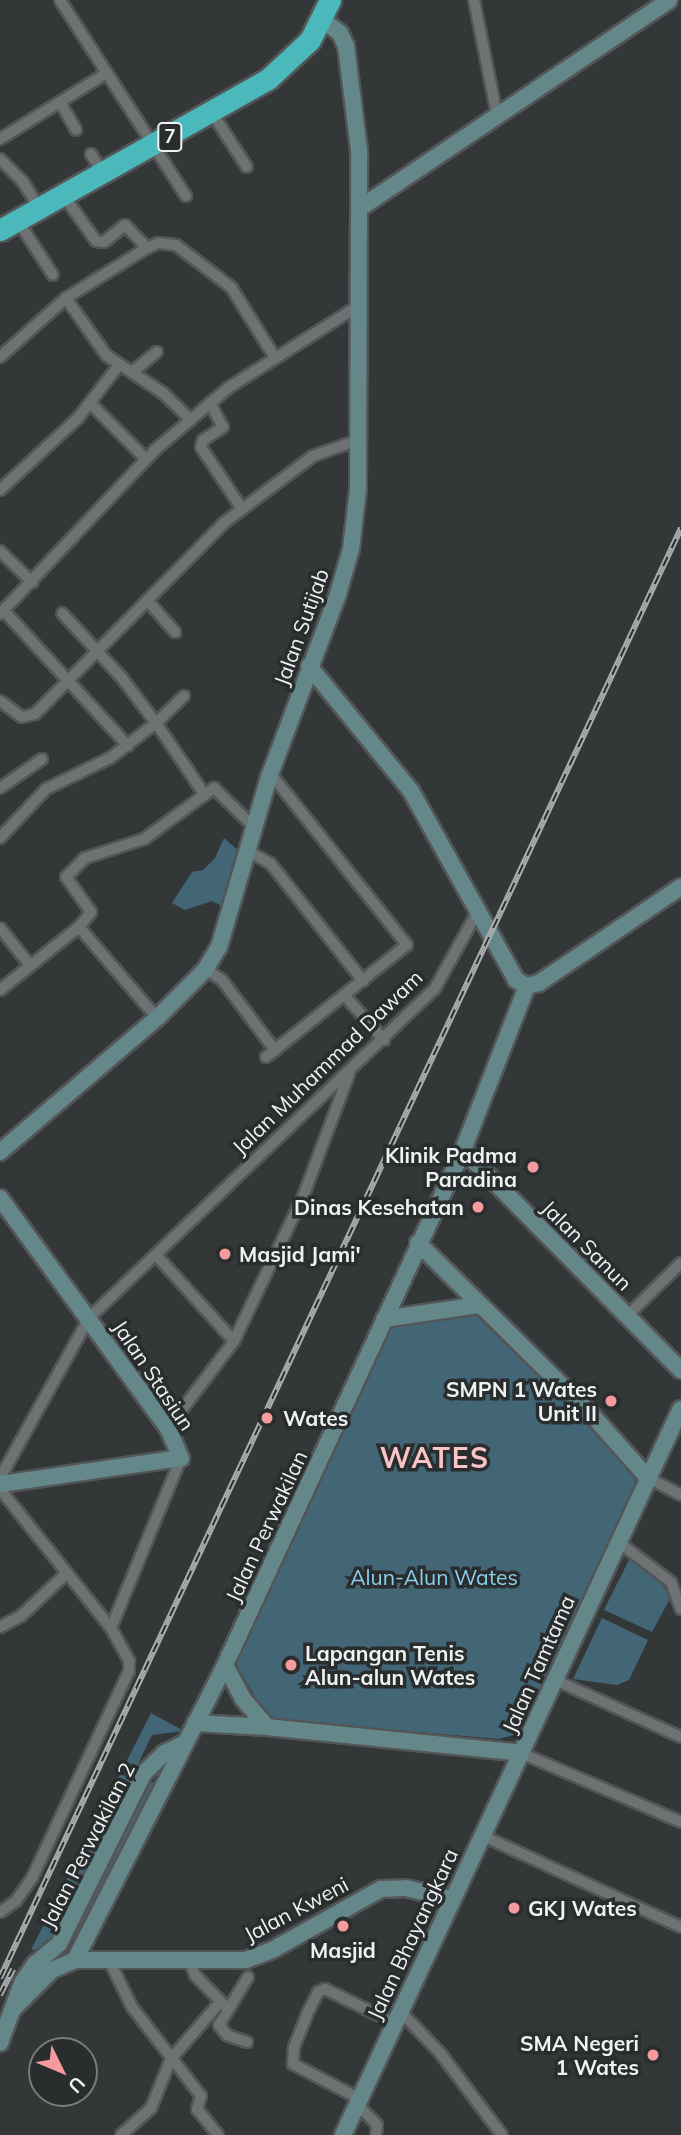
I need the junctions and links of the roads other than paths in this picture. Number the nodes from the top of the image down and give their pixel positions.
1 (60, 0) edge
2 (330, 0) edge
3 (474, 0) edge
4 (669, 0) edge
5 (322, 20) junction
6 (107, 73) junction
7 (60, 102) junction
8 (212, 113) junction
9 (497, 115) junction
10 (76, 130) dead end
11 (0, 139) edge
12 (155, 145) junction
13 (91, 153) dead end
14 (0, 159) edge
15 (247, 167) dead end
16 (104, 175) junction
17 (64, 196) junction
18 (186, 196) dead end
19 (360, 208) junction
20 (40, 209) junction
21 (9, 225) edge
22 (147, 248) junction
23 (53, 275) dead end
24 (66, 298) junction
25 (358, 306) junction
26 (157, 352) dead end
27 (274, 356) junction
28 (0, 357) edge
29 (119, 365) junction
30 (132, 372) junction
31 (90, 403) junction
32 (210, 403) junction
33 (191, 420) junction
34 (358, 440) junction
35 (146, 459) junction
36 (0, 471) edge
37 (10, 482) junction
38 (0, 491) edge
39 (242, 509) junction
40 (0, 551) edge
41 (32, 582) junction
42 (147, 600) junction
43 (2, 612) edge
44 (62, 613) dead end
45 (175, 632) dead end
46 (95, 650) junction
47 (309, 666) junction
48 (70, 681) junction
49 (184, 696) dead end
50 (0, 701) edge
51 (156, 723) junction
52 (128, 746) junction
53 (42, 759) dead end
54 (270, 773) junction
55 (0, 788) edge
56 (205, 795) junction
57 (254, 827) junction
58 (0, 838) edge
59 (248, 852) junction
60 (681, 887) edge
61 (478, 909) junction
62 (79, 927) junction
63 (0, 928) edge
64 (30, 965) junction
65 (205, 969) junction
66 (363, 981) junction
67 (527, 986) junction
68 (0, 990) edge
69 (345, 996) junction
70 (157, 1018) junction
71 (384, 1040) junction
72 (275, 1050) junction
73 (266, 1057) dead end
74 (350, 1072) junction
75 (463, 1150) junction
76 (0, 1152) edge
77 (0, 1198) edge
78 (418, 1243) junction
79 (156, 1255) junction
80 (681, 1263) edge
81 (479, 1305) junction
82 (628, 1315) junction
83 (89, 1318) junction
84 (384, 1319) junction
85 (234, 1341) junction
86 (681, 1370) edge
87 (681, 1409) edge
88 (168, 1428) junction
89 (181, 1458) junction
90 (647, 1477) junction
91 (0, 1478) edge
92 (0, 1486) edge
93 (681, 1495) edge
94 (617, 1541) junction
95 (67, 1573) junction
96 (681, 1609) edge
97 (0, 1626) edge
98 (111, 1628) junction
99 (225, 1665) junction
100 (553, 1679) junction
101 (195, 1723) junction
102 (267, 1727) junction
103 (681, 1737) edge
104 (184, 1743) junction
105 (521, 1753) junction
106 (681, 1822) edge
107 (481, 1835) junction
108 (450, 1899) junction
109 (0, 1912) edge
110 (681, 1927) edge
111 (75, 1960) junction
112 (110, 1962) junction
113 (190, 1962) junction
114 (248, 1977) dead end
115 (223, 2005) junction
116 (13, 2009) junction
117 (397, 2017) junction
118 (247, 2042) dead end
119 (0, 2043) edge
120 (171, 2059) junction
121 (358, 2102) junction
122 (121, 2135) edge
123 (218, 2135) edge
124 (343, 2135) edge
125 (376, 2135) edge
126 (502, 2135) edge

1 - 6 street
2 - 5 highway, 7
3 - 9 street
4 - 9 main road
5 - 8 highway, 7
5 - 19 main road, Jalan Sutijab
6 - 7 street
6 - 12 street
7 - 10 street
7 - 11 street
8 - 12 highway, 7
8 - 15 street
9 - 19 main road
12 - 16 highway, 7
12 - 18 street
13 - 16 street
14 - 20 street
16 - 17 highway, 7
17 - 20 highway, 7
17 - 22 street
19 - 25 main road, Jalan Sutijab
20 - 21 highway, 7
21 - 23 street
22 - 24 street
22 - 27 street
24 - 28 street
24 - 29 street
25 - 27 street
25 - 34 main road, Jalan Sutijab
26 - 30 street
27 - 32 street
29 - 30 street
29 - 31 street
30 - 33 street
31 - 35 street
31 - 37 street
32 - 33 street
32 - 39 street
33 - 35 street
34 - 39 street
34 - 47 main road, Jalan Sutijab
35 - 41 street
36 - 37 street
37 - 38 street
39 - 42 street
40 - 41 street
41 - 43 street
42 - 45 street
42 - 46 street
43 - 48 street
44 - 46 street
46 - 48 street
46 - 51 street
47 - 54 main road, Jalan Sutijab
47 - 61 main road
48 - 50 street
48 - 52 street
49 - 51 street
51 - 52 street
51 - 56 street
52 - 58 street
53 - 55 street
54 - 57 main road, Jalan Sutijab
54 - 66 street
56 - 57 street
56 - 62 street
57 - 59 main road, Jalan Sutijab
59 - 65 main road, Jalan Sutijab
59 - 66 street
60 - 67 main road
61 - 67 main road
61 - 71 street, Jalan Muhammad Dawam
62 - 64 street
62 - 70 street
63 - 64 street
64 - 68 street
65 - 70 main road, Jalan Sutijab
65 - 72 street
66 - 69 street
67 - 75 main road, Jalan Perwakilan
69 - 71 street
69 - 72 street
70 - 76 main road, Jalan Sutijab
71 - 74 street, Jalan Muhammad Dawam
72 - 73 street
74 - 79 street, Jalan Muhammad Dawam
74 - 85 street
75 - 78 main road, Jalan Perwakilan
75 - 82 main road, Jalan Sanun
77 - 83 main road, Jalan Stasiun
78 - 81 main road
78 - 84 main road, Jalan Perwakilan
79 - 83 street, Jalan Muhammad Dawam
79 - 85 street
80 - 82 street
81 - 84 main road
81 - 90 main road
82 - 86 main road, Jalan Sanun
83 - 88 main road, Jalan Stasiun
83 - 91 street, Jalan Muhammad Dawam
84 - 99 main road, Jalan Perwakilan
85 - 88 street
87 - 90 main road, Jalan Tamtama
88 - 89 main road, Jalan Stasiun
89 - 92 main road
89 - 98 street
90 - 93 street
90 - 94 main road, Jalan Tamtama
92 - 95 street
94 - 96 street
94 - 100 main road, Jalan Tamtama
95 - 97 street
95 - 98 street
98 - 109 street
99 - 101 main road, Jalan Perwakilan
99 - 102 main road
100 - 103 street
100 - 105 main road, Jalan Tamtama
101 - 102 main road, Jalan Tamtama
101 - 104 main road, Jalan Perwakilan
102 - 105 main road, Jalan Tamtama
104 - 111 main road, Jalan Perwakilan
104 - 116 main road, Jalan Perwakilan 2
105 - 106 street
105 - 107 main road, Jalan Bhayangkara
107 - 108 main road, Jalan Bhayangkara
107 - 110 street
108 - 113 main road, Jalan Kweni
108 - 117 main road, Jalan Bhayangkara
111 - 112 main road, Jalan Kweni
111 - 116 main road
112 - 113 main road, Jalan Kweni
112 - 120 street
113 - 115 street
114 - 115 street
115 - 118 street
115 - 120 street
116 - 119 main road, Jalan Perwakilan 2
117 - 121 main road, Jalan Bhayangkara
117 - 121 street
117 - 126 street
120 - 122 street
120 - 123 street
121 - 124 main road, Jalan Bhayangkara
121 - 125 street

